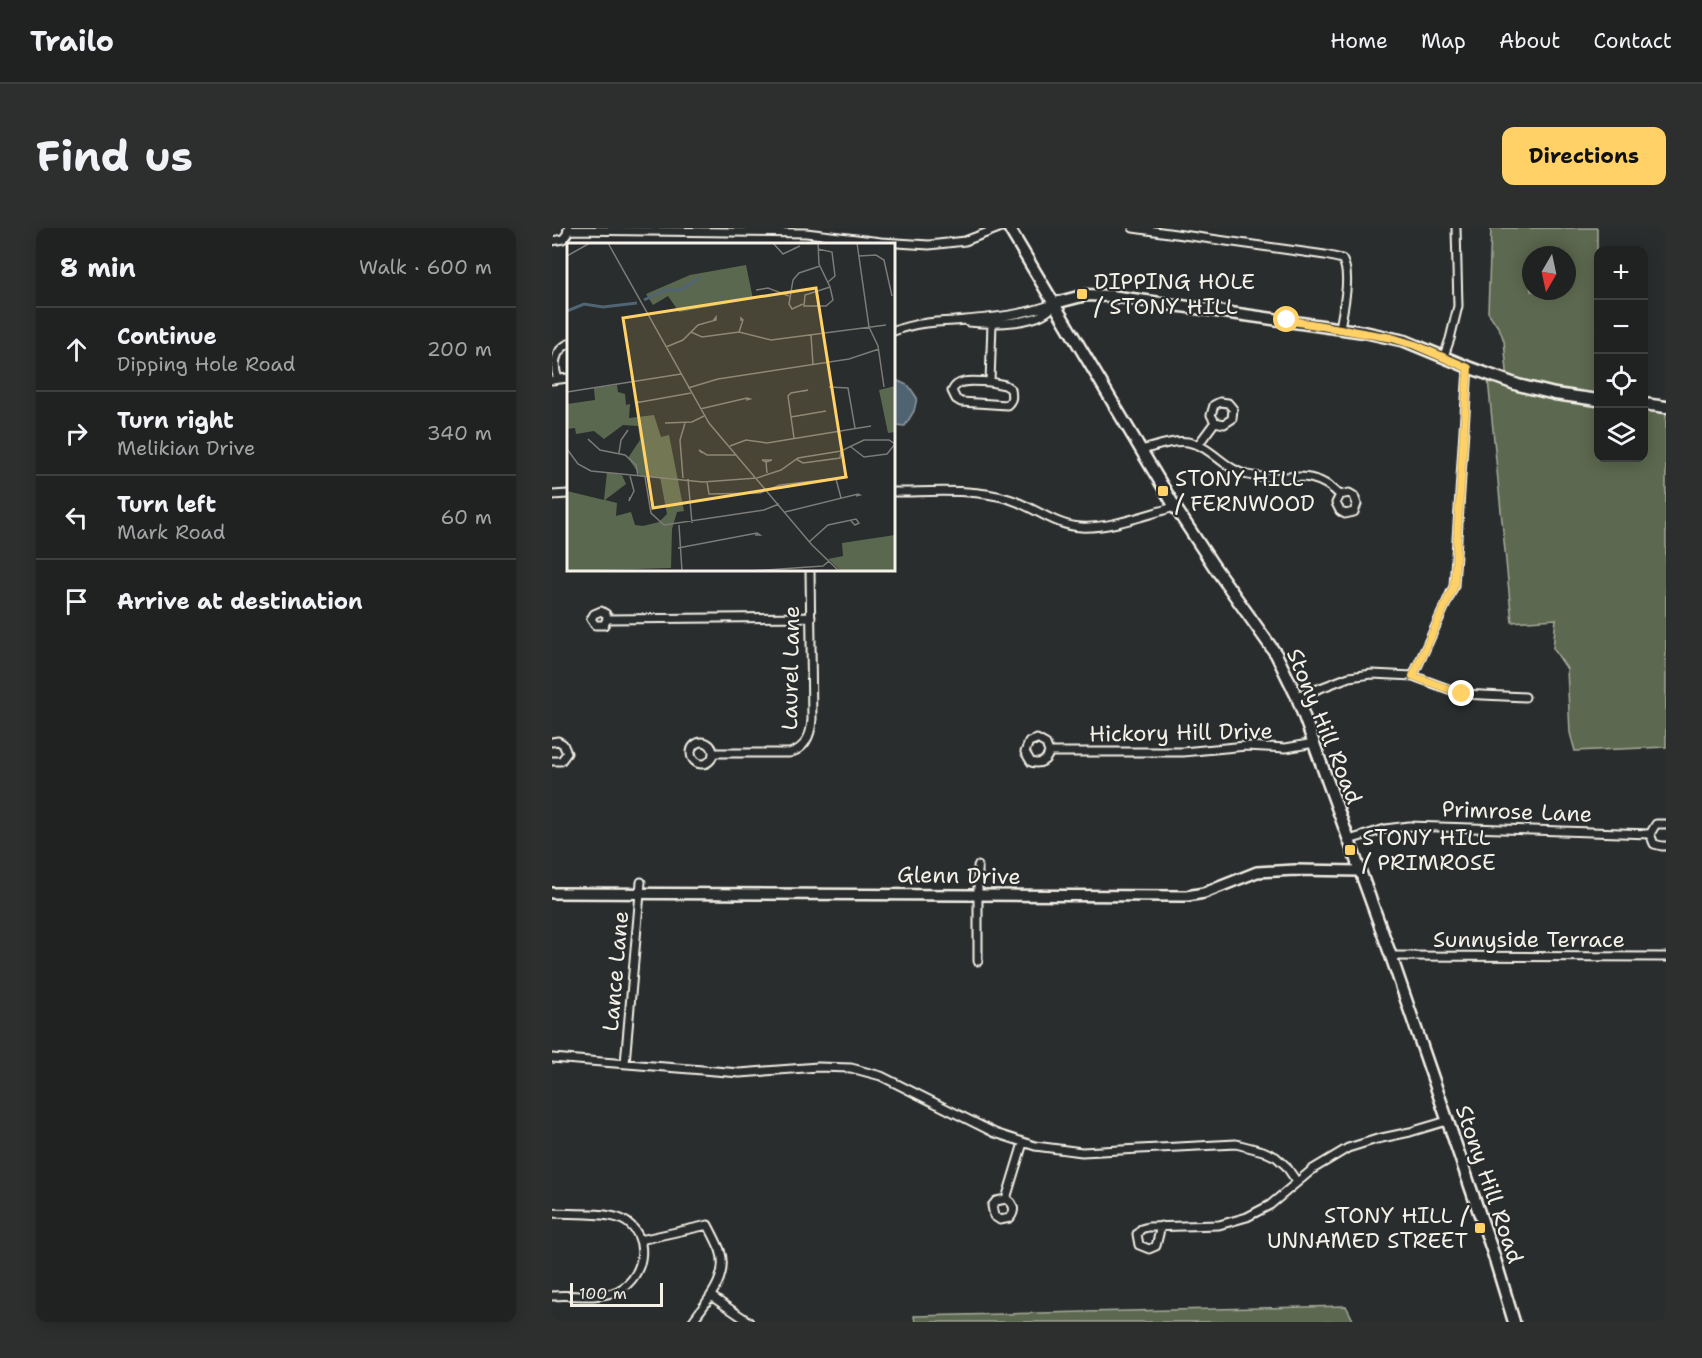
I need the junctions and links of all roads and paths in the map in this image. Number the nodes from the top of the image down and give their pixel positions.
1 (999, 228) edge
2 (1009, 228) edge
3 (1133, 228) edge
4 (1456, 228) edge
5 (568, 229) edge
6 (610, 229) edge
7 (552, 241) edge
8 (881, 243) edge
9 (896, 244) edge
10 (1055, 303) junction
11 (954, 321) junction
12 (993, 323) junction
13 (1340, 328) junction
14 (896, 330) edge
15 (567, 345) edge
16 (1444, 356) junction
17 (1468, 368) junction
18 (555, 380) edge
19 (990, 382) junction
20 (1594, 399) edge
21 (1648, 405) edge
22 (1666, 407) edge
23 (1215, 422) dead end
24 (1198, 445) junction
25 (1142, 450) junction
26 (896, 492) edge
27 (567, 494) edge
28 (552, 495) edge
29 (1340, 495) dead end
30 (1175, 507) junction
31 (810, 572) edge
32 (811, 617) junction
33 (607, 619) dead end
34 (1413, 676) junction
35 (1297, 697) junction
36 (1525, 697) dead end
37 (552, 742) edge
38 (1314, 743) junction
39 (1049, 752) dead end
40 (713, 753) dead end
41 (552, 761) edge
42 (1666, 824) edge
43 (1650, 834) junction
44 (1349, 840) junction
45 (1666, 846) edge
46 (978, 866) dead end
47 (1360, 871) junction
48 (641, 882) dead end
49 (640, 892) junction
50 (552, 893) edge
51 (978, 895) junction
52 (1391, 956) junction
53 (1666, 957) edge
54 (978, 961) dead end
55 (552, 1058) edge
56 (625, 1063) junction
57 (1448, 1121) junction
58 (1023, 1143) junction
59 (1297, 1182) junction
60 (1006, 1199) dead end
61 (552, 1213) edge
62 (1161, 1226) dead end
63 (640, 1240) junction
64 (552, 1296) edge
65 (711, 1296) junction
66 (692, 1322) edge
67 (749, 1322) edge
68 (1514, 1322) edge

1 - 9 street
2 - 10 main road, Stony Hill Road
3 - 13 street
4 - 16 street
5 - 6 street
5 - 7 street
6 - 8 street
10 - 11 street
10 - 12 street
10 - 13 main road
10 - 25 main road, Stony Hill Road
11 - 12 street
11 - 14 street
12 - 19 street
13 - 16 main road
15 - 18 street
16 - 17 main road
17 - 20 main road
17 - 34 street
19 - 19 street
21 - 22 main road
23 - 24 street
24 - 25 street
24 - 29 street
25 - 30 main road, Stony Hill Road
26 - 30 street
27 - 28 street
30 - 35 main road, Stony Hill Road
31 - 32 street, Laurel Lane
32 - 33 street
32 - 40 street, Laurel Lane
34 - 35 street
34 - 36 street
35 - 38 main road, Stony Hill Road
37 - 41 street
38 - 39 street, Hickory Hill Drive
38 - 44 main road, Stony Hill Road
42 - 43 street
43 - 44 street, Primrose Lane
43 - 45 street
44 - 47 main road, Stony Hill Road
46 - 51 street
47 - 51 street, Glenn Drive
47 - 52 main road, Stony Hill Road
48 - 49 street, Lance Lane
49 - 50 street, Glenn Drive
49 - 51 street, Glenn Drive
49 - 56 street, Lance Lane
51 - 54 street
52 - 53 street, Sunnyside Terrace
52 - 57 main road, Stony Hill Road
55 - 56 street
56 - 58 street
57 - 59 street
57 - 68 main road, Stony Hill Road
58 - 59 street
58 - 60 street
59 - 62 street
61 - 63 street
63 - 64 street
63 - 65 street
65 - 66 street
65 - 67 street

